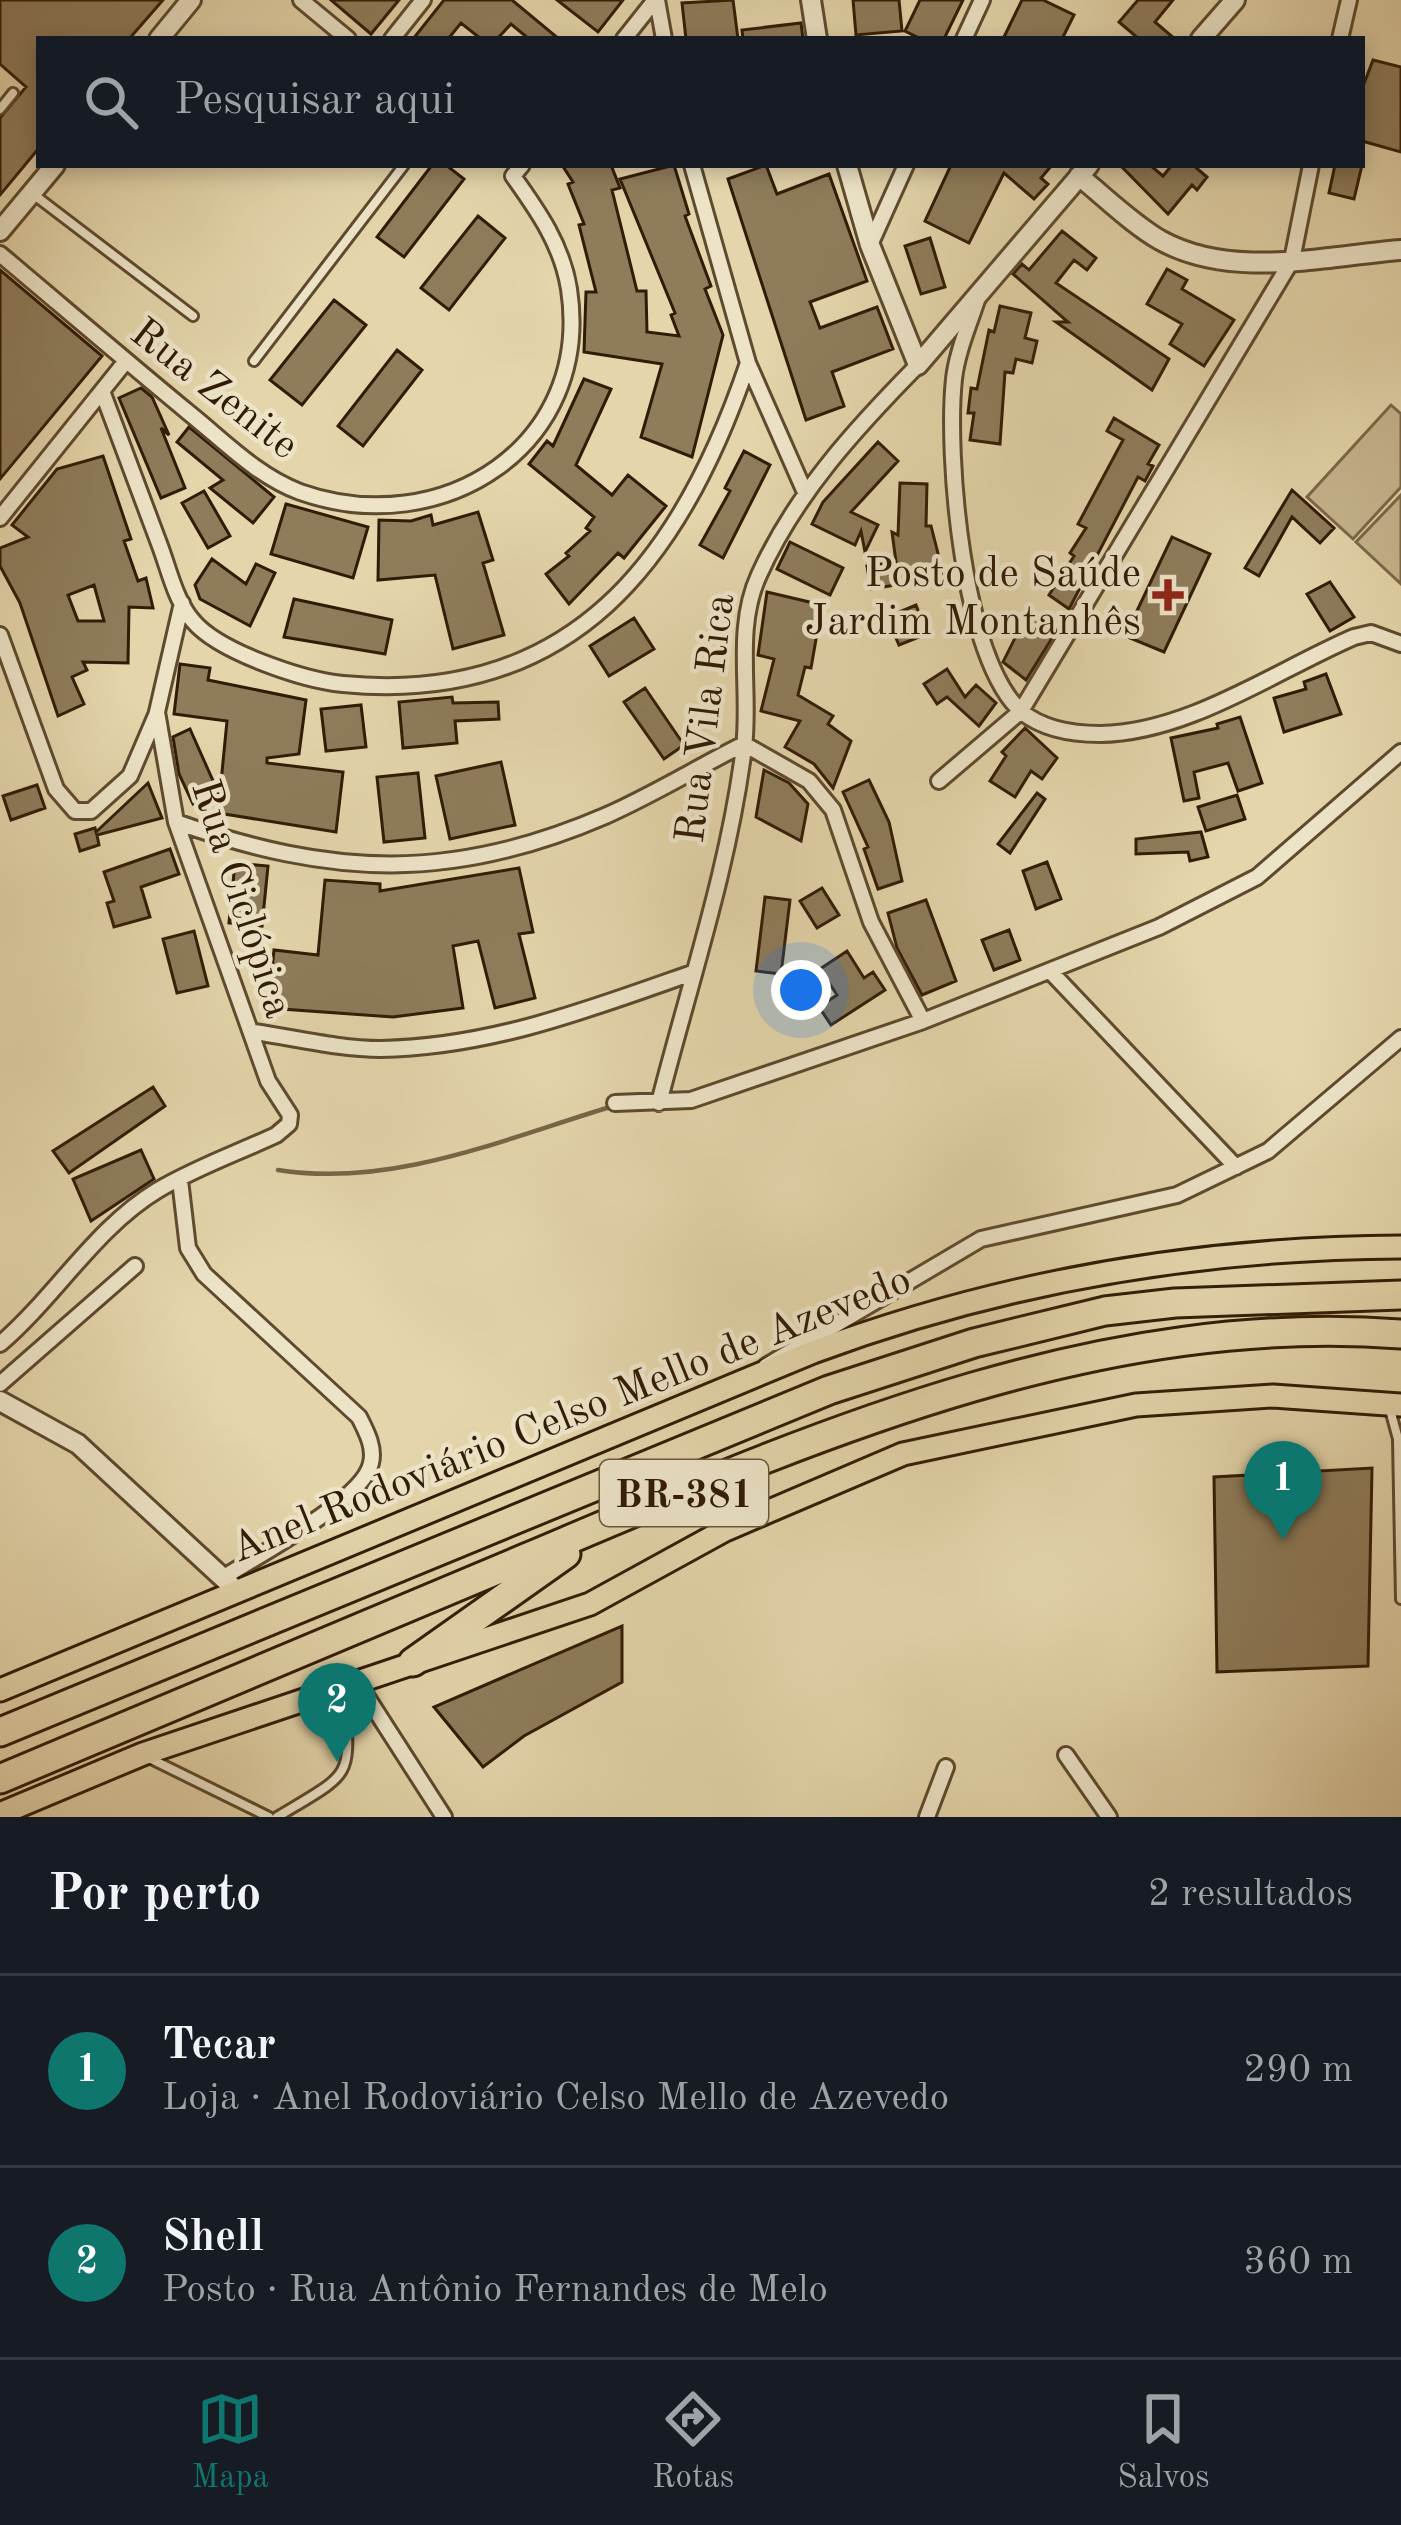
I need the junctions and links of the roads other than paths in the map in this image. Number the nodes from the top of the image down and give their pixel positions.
1 (191, 0) edge
2 (301, 0) edge
3 (423, 0) edge
4 (656, 0) edge
5 (811, 0) edge
6 (982, 0) edge
7 (1235, 0) edge
8 (1349, 0) edge
9 (161, 36) edge
10 (344, 36) edge
11 (394, 36) edge
12 (626, 36) edge
13 (663, 36) edge
14 (817, 36) edge
15 (965, 36) edge
16 (1204, 36) edge
17 (1341, 36) edge
18 (13, 93) dead end
19 (0, 109) edge
20 (53, 168) edge
21 (402, 168) edge
22 (512, 168) edge
23 (693, 168) edge
24 (848, 168) edge
25 (905, 168) edge
26 (1310, 168) edge
27 (1084, 170) edge
28 (32, 193) junction
29 (0, 231) edge
30 (870, 245) junction
31 (1401, 250) edge
32 (0, 254) edge
33 (1292, 260) junction
34 (978, 295) junction
35 (194, 316) dead end
36 (125, 361) junction
37 (254, 361) dead end
38 (748, 363) junction
39 (918, 365) junction
40 (102, 392) junction
41 (804, 490) junction
42 (0, 518) edge
43 (182, 603) junction
44 (0, 635) edge
45 (1401, 644) edge
46 (1021, 711) junction
47 (157, 712) junction
48 (745, 744) junction
49 (1401, 752) edge
50 (939, 781) dead end
51 (176, 822) junction
52 (1050, 971) junction
53 (692, 973) junction
54 (923, 1021) junction
55 (254, 1032) junction
56 (1401, 1038) edge
57 (615, 1103) dead end
58 (659, 1103) junction
59 (1236, 1167) junction
60 (180, 1180) junction
61 (1401, 1247) edge
62 (135, 1266) dead end
63 (1401, 1295) edge
64 (1401, 1334) edge
65 (0, 1344) edge
66 (752, 1378) junction
67 (0, 1384) edge
68 (0, 1401) edge
69 (1395, 1405) edge
70 (608, 1523) junction
71 (230, 1584) junction
72 (1401, 1599) edge
73 (412, 1662) junction
74 (351, 1682) junction
75 (0, 1690) edge
76 (0, 1732) edge
77 (142, 1754) junction
78 (1066, 1755) dead end
79 (946, 1768) dead end
80 (0, 1779) edge
81 (0, 1814) edge
82 (273, 1817) edge
83 (444, 1817) edge
84 (927, 1817) edge
85 (1109, 1817) edge

1 - 9 street
2 - 10 street
3 - 11 street
4 - 12 street
4 - 13 street
5 - 14 street
6 - 15 street
7 - 16 street
8 - 17 street
18 - 19 lane
20 - 28 street
21 - 37 lane
22 - 36 street, Rua Zenite
23 - 38 street
24 - 30 street
25 - 30 street
26 - 33 street
27 - 33 street
27 - 34 street, Rua Vila Rica
28 - 29 street
28 - 35 lane
30 - 39 street
31 - 33 street
32 - 36 street, Rua Zenite
33 - 46 street
34 - 39 street, Rua Vila Rica
34 - 46 street
36 - 40 street
38 - 41 street
38 - 43 street
39 - 41 street, Rua Vila Rica
40 - 42 street
40 - 43 street
41 - 48 street, Rua Vila Rica
43 - 47 street, Rua Ciclópica
44 - 47 street
45 - 46 street
46 - 50 street
47 - 51 street, Rua Ciclópica
48 - 51 street
48 - 53 street, Rua Vila Rica
48 - 54 street
49 - 52 street
51 - 55 street, Rua Ciclópica
52 - 54 street
52 - 59 street
53 - 55 street
53 - 58 street, Rua Vila Rica
54 - 58 street
55 - 60 street, Rua Ciclópica
56 - 59 street
57 - 58 street
59 - 66 street
60 - 65 street
60 - 71 street
61 - 66 main road, Anel Rodoviário Celso Mello de Azevedo
62 - 67 street
63 - 76 highway, Anel Rodoviário Celso Mello de Azevedo / BR-381
64 - 70 highway, BR-381
66 - 71 main road, Anel Rodoviário Celso Mello de Azevedo
68 - 71 street
69 - 72 lane
69 - 73 main road
70 - 73 highway
70 - 80 highway, BR-381
71 - 75 main road, Anel Rodoviário Celso Mello de Azevedo
73 - 74 main road
74 - 77 main road
74 - 82 lane
74 - 83 street
77 - 81 main road
77 - 82 lane
78 - 85 street
79 - 84 street

